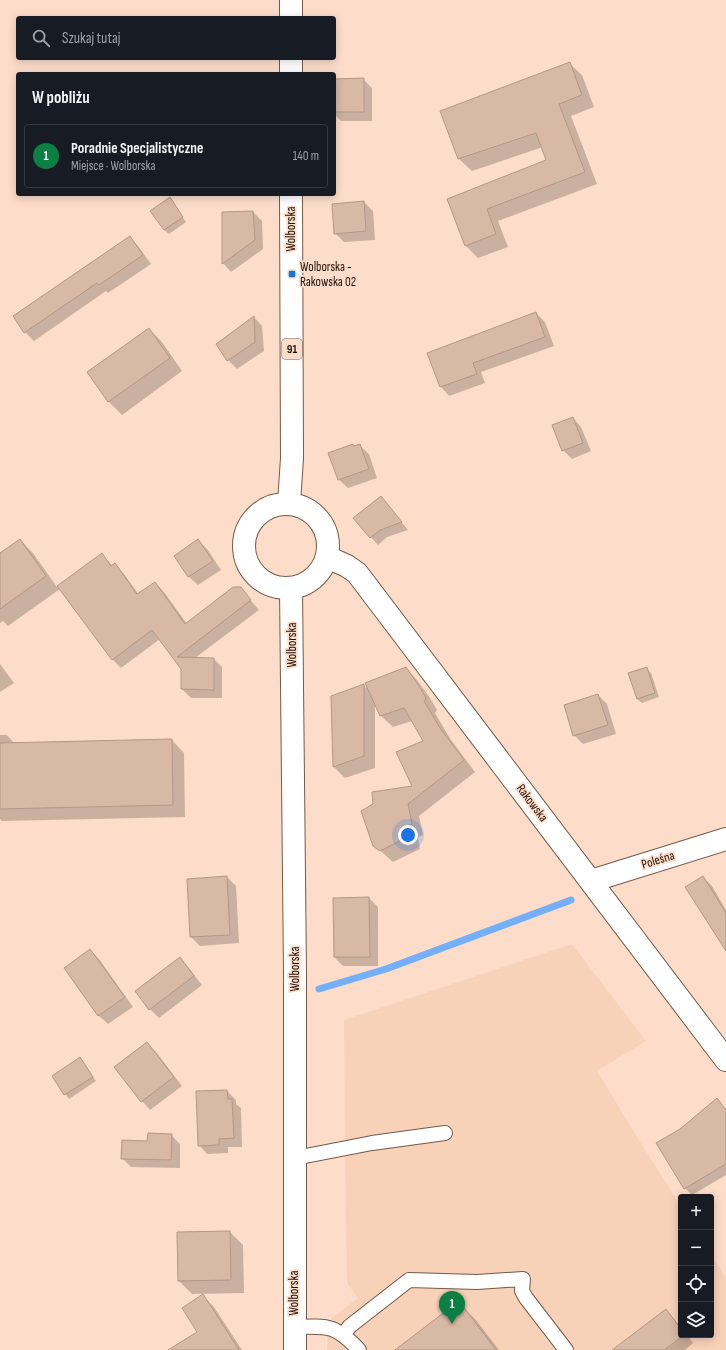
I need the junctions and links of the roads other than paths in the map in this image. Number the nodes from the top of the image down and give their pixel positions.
1 (291, 0) edge
2 (291, 16) edge
3 (291, 60) edge
4 (291, 72) edge
5 (291, 196) edge
6 (289, 503) junction
7 (327, 557) junction
8 (292, 588) junction
9 (726, 839) edge
10 (591, 881) junction
11 (726, 1060) edge
12 (445, 1133) dead end
13 (295, 1158) junction
14 (294, 1327) junction
15 (343, 1335) junction
16 (295, 1350) edge
17 (359, 1350) edge
18 (566, 1350) edge

1 - 2 main road
3 - 4 main road
5 - 6 main road, Wolborska / 91
6 - 7 main road
6 - 8 main road
7 - 8 main road
7 - 10 main road, Rakowska
8 - 13 main road, Wolborska
9 - 10 main road, Poleśna
10 - 11 main road, Rakowska
12 - 13 lane
13 - 14 main road, Wolborska
14 - 15 lane
14 - 16 main road, Wolborska
15 - 17 lane
15 - 18 lane

